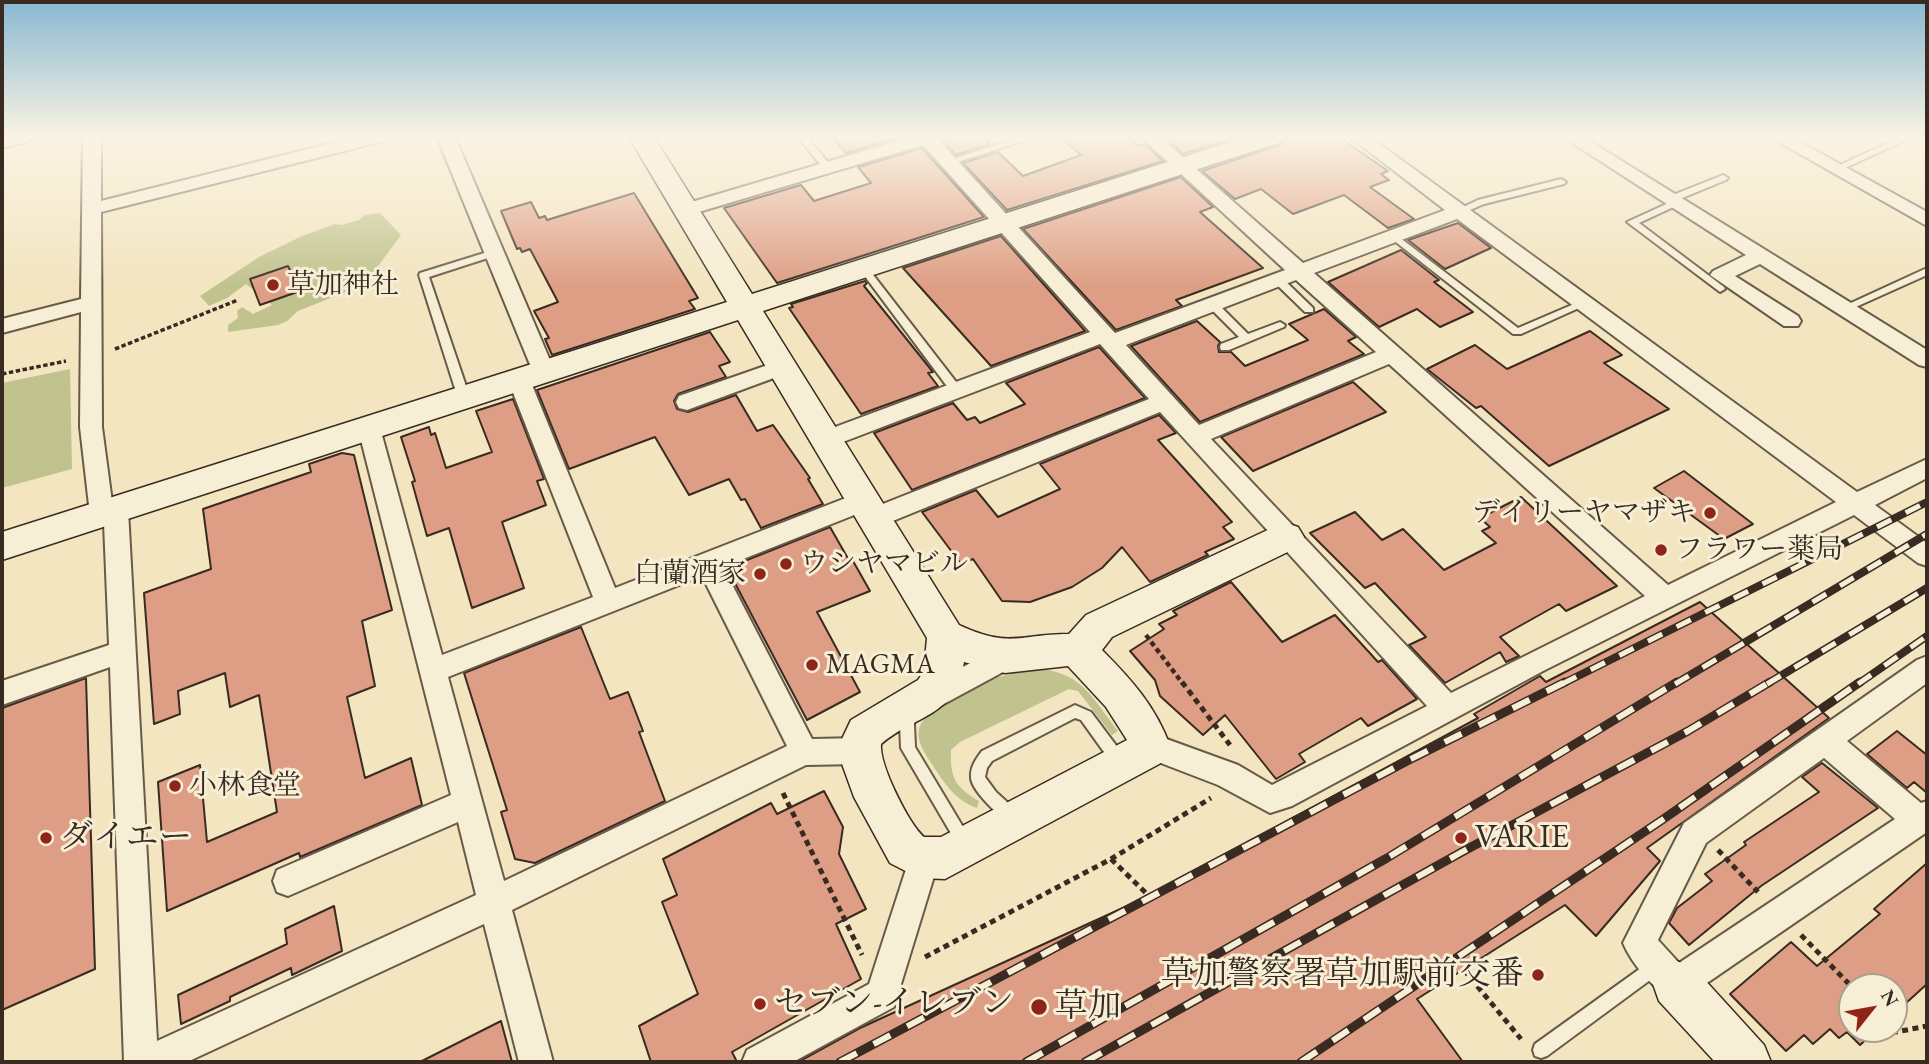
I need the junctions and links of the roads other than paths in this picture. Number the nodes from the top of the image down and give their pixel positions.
1 (91, 187) edge
2 (180, 187) edge
3 (467, 187) edge
4 (671, 187) edge
5 (762, 187) edge
6 (970, 187) edge
7 (1118, 187) edge
8 (1205, 187) edge
9 (1426, 187) edge
10 (1542, 187) edge
11 (1651, 187) edge
12 (1705, 187) edge
13 (1867, 187) edge
14 (1674, 201) junction
15 (91, 209) junction
16 (685, 210) junction
17 (1460, 211) junction
18 (1927, 220) edge
19 (1003, 224) junction
20 (1395, 237) junction
21 (494, 253) junction
22 (1761, 256) junction
23 (864, 269) junction
24 (1927, 271) edge
25 (1300, 272) junction
26 (1278, 280) junction
27 (1720, 289) dead end
28 (92, 303) junction
29 (1585, 303) junction
30 (1213, 305) junction
31 (745, 307) junction
32 (1845, 308) junction
33 (1310, 310) dead end
34 (1791, 321) dead end
35 (1280, 324) dead end
36 (2, 326) edge
37 (1246, 338) junction
38 (1106, 339) junction
39 (1225, 346) dead end
40 (1392, 354) junction
41 (1927, 360) edge
42 (782, 367) junction
43 (531, 376) junction
44 (956, 390) junction
45 (464, 398) junction
46 (687, 402) dead end
47 (1163, 402) junction
48 (369, 428) junction
49 (1195, 436) junction
50 (827, 439) junction
51 (1927, 468) edge
52 (1857, 503) junction
53 (869, 509) junction
54 (109, 512) junction
55 (1286, 537) junction
56 (2, 546) edge
57 (1927, 556) edge
58 (708, 562) junction
59 (1665, 597) junction
60 (607, 601) junction
61 (946, 636) junction
62 (1078, 651) junction
63 (121, 652) junction
64 (1007, 657) junction
65 (1927, 668) edge
66 (433, 671) junction
67 (2, 693) edge
68 (921, 701) junction
69 (1447, 708) junction
70 (1824, 740) junction
71 (860, 751) junction
72 (804, 752) junction
73 (1135, 755) junction
74 (467, 803) junction
75 (1923, 817) edge
76 (1016, 820) junction
77 (966, 845) junction
78 (924, 860) junction
79 (288, 881) dead end
80 (493, 903) junction
81 (1667, 974) junction
82 (1541, 1050) dead end
83 (141, 1062) edge
84 (150, 1062) edge
85 (536, 1062) edge
86 (759, 1062) edge
87 (1747, 1062) edge

1 - 15 street
2 - 15 street
3 - 21 street
4 - 16 street
5 - 16 street
6 - 19 street
7 - 19 street
8 - 25 street
9 - 17 street
10 - 17 lane
11 - 14 street
12 - 14 lane
13 - 18 street
14 - 22 street
14 - 27 lane
15 - 28 street
16 - 31 street
17 - 20 street
17 - 29 street
19 - 23 street
19 - 38 street
20 - 25 street
20 - 29 lane
21 - 43 street
21 - 45 lane
22 - 32 street
22 - 34 street
23 - 31 street
23 - 44 lane
24 - 32 lane
25 - 26 street
25 - 40 street
26 - 30 street
26 - 33 lane
28 - 36 street
28 - 54 street
29 - 52 street
30 - 37 lane
30 - 38 street
31 - 42 street
31 - 43 street
32 - 41 street
35 - 37 lane
37 - 39 lane
38 - 44 street
38 - 47 street
40 - 49 street
40 - 59 street
42 - 46 street
42 - 50 street
43 - 45 street
43 - 60 street
44 - 50 street
45 - 48 street
47 - 49 street
47 - 53 street
48 - 54 street
48 - 66 street
49 - 55 street
50 - 53 street
51 - 52 street
52 - 57 street
52 - 59 street
53 - 58 street
53 - 61 street
54 - 56 street
54 - 63 street
55 - 62 street
55 - 69 street
58 - 60 street
58 - 72 street
59 - 69 street
60 - 66 street
61 - 64 street
61 - 68 street
62 - 64 street
62 - 73 street
63 - 67 street
63 - 83 street
64 - 68 street
65 - 70 street
66 - 74 street
68 - 71 street
68 - 77 lane
69 - 73 street
70 - 75 street
70 - 81 street
71 - 72 street
71 - 78 street
72 - 80 street
73 - 76 street
73 - 76 lane
74 - 79 street
74 - 80 street
75 - 81 street
76 - 77 street
77 - 78 street
78 - 86 street
80 - 84 street
80 - 85 street
81 - 82 lane
81 - 87 street

